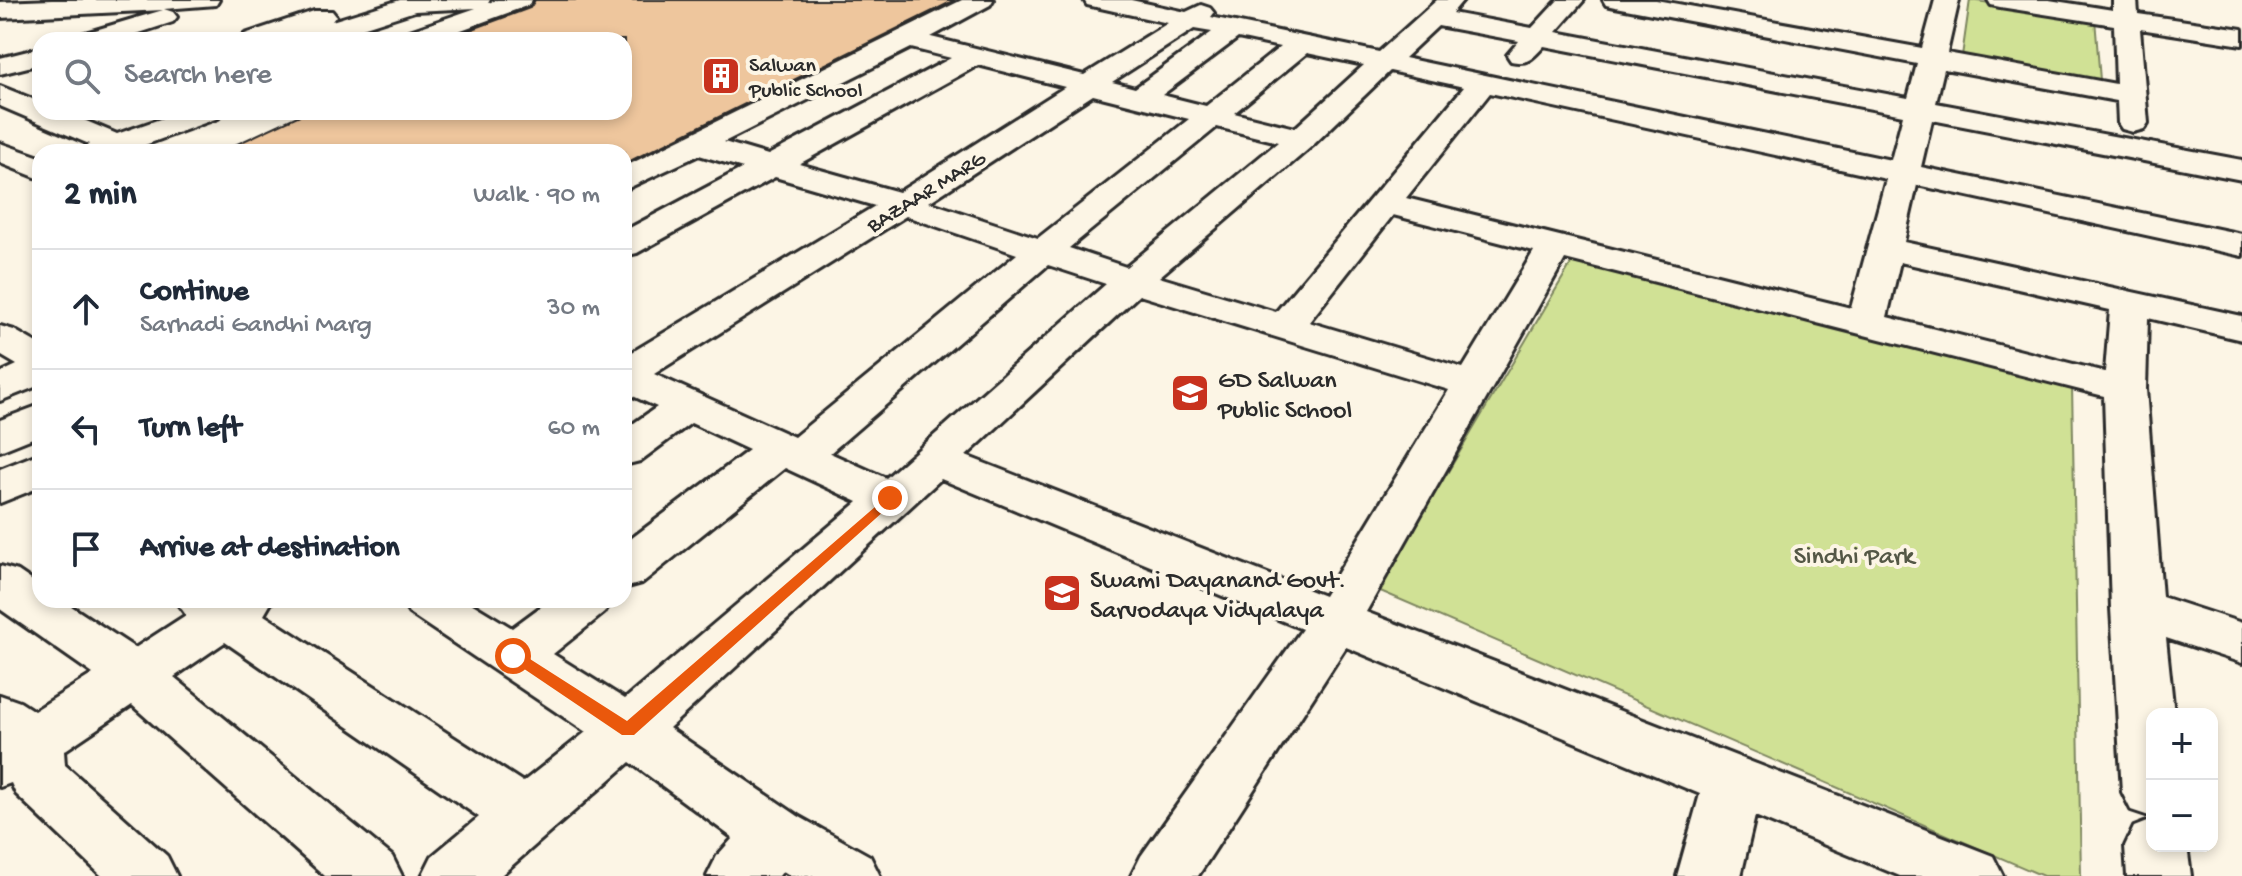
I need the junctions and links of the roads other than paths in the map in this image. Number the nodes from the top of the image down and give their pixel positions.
1 (207, 0) edge
2 (215, 0) edge
3 (371, 0) edge
4 (478, 0) edge
5 (520, 0) edge
6 (981, 0) edge
7 (1096, 0) edge
8 (1223, 0) edge
9 (1572, 0) edge
10 (1947, 0) edge
11 (2000, 0) edge
12 (1623, 2) edge
13 (142, 3) junction
14 (1442, 8) edge
15 (0, 10) edge
16 (2126, 10) edge
17 (1682, 12) junction
18 (1174, 18) junction
19 (1735, 22) junction
20 (1232, 30) junction
21 (0, 32) edge
22 (116, 32) edge
23 (277, 32) edge
24 (324, 32) edge
25 (432, 32) edge
26 (1793, 33) junction
27 (1538, 37) junction
28 (2242, 37) edge
29 (908, 39) junction
30 (1469, 42) junction
31 (1851, 43) junction
32 (1300, 45) junction
33 (1593, 48) junction
34 (977, 55) junction
35 (1932, 58) junction
36 (1649, 59) junction
37 (1383, 63) junction
38 (1184, 66) junction
39 (1074, 80) junction
40 (1254, 82) junction
41 (1487, 85) junction
42 (1830, 93) junction
43 (0, 95) edge
44 (2132, 95) junction
45 (1690, 97) junction
46 (1140, 98) junction
47 (1550, 98) junction
48 (32, 108) edge
49 (1755, 110) junction
50 (1918, 110) junction
51 (32, 111) edge
52 (1612, 112) junction
53 (1212, 116) junction
54 (54, 120) edge
55 (169, 120) edge
56 (0, 121) edge
57 (1301, 139) junction
58 (98, 144) edge
59 (118, 144) edge
60 (696, 144) junction
61 (2135, 150) junction
62 (0, 152) edge
63 (1806, 153) junction
64 (771, 165) junction
65 (32, 166) edge
66 (2242, 170) edge
67 (32, 173) edge
68 (1903, 174) junction
69 (632, 176) edge
70 (0, 186) edge
71 (1385, 203) junction
72 (903, 204) junction
73 (632, 241) edge
74 (2242, 245) edge
75 (1555, 246) junction
76 (1885, 248) junction
77 (1043, 251) junction
78 (1132, 281) junction
79 (2129, 303) junction
80 (1866, 324) junction
81 (1284, 327) junction
82 (2242, 328) edge
83 (18, 353) edge
84 (632, 371) edge
85 (632, 380) edge
86 (1474, 384) junction
87 (0, 388) edge
88 (2125, 389) junction
89 (687, 406) junction
90 (32, 422) edge
91 (0, 437) edge
92 (632, 445) edge
93 (789, 453) junction
94 (935, 460) junction
95 (890, 498) junction
96 (632, 554) edge
97 (0, 584) edge
98 (32, 606) edge
99 (35, 608) edge
100 (221, 608) edge
101 (229, 608) edge
102 (439, 608) edge
103 (576, 608) edge
104 (2137, 608) junction
105 (1335, 621) junction
106 (2242, 643) edge
107 (513, 656) junction
108 (134, 675) junction
109 (628, 730) junction
110 (11, 741) edge
111 (2151, 780) edge
112 (1733, 782) junction
113 (527, 817) junction
114 (2157, 852) edge
115 (758, 855) edge
116 (145, 876) edge
117 (370, 876) edge
118 (454, 876) edge
119 (848, 876) edge
120 (1163, 876) edge
121 (1709, 876) edge
122 (1971, 876) edge
123 (2159, 876) edge

1 - 13 street
2 - 22 street
3 - 23 street
4 - 24 street
5 - 25 street
6 - 29 street
7 - 18 street
8 - 18 street, BAZAAR MARG
9 - 27 street
10 - 35 street
11 - 16 street
12 - 17 street
12 - 33 street
13 - 15 street
13 - 21 street
14 - 30 street
14 - 37 street
16 - 28 street
16 - 44 street
17 - 19 street
17 - 36 street
18 - 20 street
18 - 39 street, BAZAAR MARG
19 - 26 street
19 - 45 street
20 - 32 street
20 - 38 street
26 - 31 street
26 - 49 street
27 - 30 street
27 - 33 street
27 - 41 street
29 - 34 street
29 - 60 street
30 - 37 street
30 - 41 street
31 - 35 street
31 - 42 street
32 - 37 street
32 - 40 street
33 - 36 street
33 - 47 street
34 - 39 street
34 - 64 street
35 - 44 street
35 - 50 street
36 - 45 street
36 - 52 street
37 - 57 street
38 - 40 street
38 - 46 street
39 - 46 street
39 - 72 street, BAZAAR MARG
40 - 53 street
41 - 47 street
41 - 71 street
42 - 49 street
42 - 50 street
42 - 63 street
43 - 48 street
44 - 61 street
45 - 49 street
45 - 49 street
45 - 52 street
46 - 53 street
47 - 52 street
49 - 63 street
50 - 61 street
50 - 68 street
51 - 56 street
53 - 57 street
53 - 77 street
54 - 58 street
55 - 59 street
57 - 78 street
60 - 64 street
60 - 69 street
61 - 66 street
62 - 65 street
63 - 68 street
64 - 72 street
64 - 73 street
67 - 70 street
68 - 74 street
68 - 76 street
71 - 75 street
71 - 81 street
72 - 77 street
72 - 84 street, BAZAAR MARG
75 - 80 street
75 - 86 street
76 - 79 street
76 - 80 street
77 - 78 street
77 - 93 street
78 - 81 street
78 - 94 street
79 - 82 street
79 - 88 street
80 - 88 street
81 - 86 street
83 - 87 street
85 - 89 street
86 - 105 street
88 - 104 street
89 - 92 street
89 - 93 street
90 - 91 street
93 - 95 street
93 - 96 street
94 - 95 street
94 - 105 street
95 - 109 street
97 - 98 street
99 - 108 street
100 - 108 street
101 - 113 street
102 - 107 street
103 - 107 street
104 - 106 street
104 - 111 street
105 - 112 street
105 - 120 street
107 - 109 street
108 - 110 street
108 - 117 street
109 - 113 street
109 - 115 street
110 - 116 street
112 - 121 street
112 - 122 street
113 - 118 street
114 - 123 street
115 - 119 street

